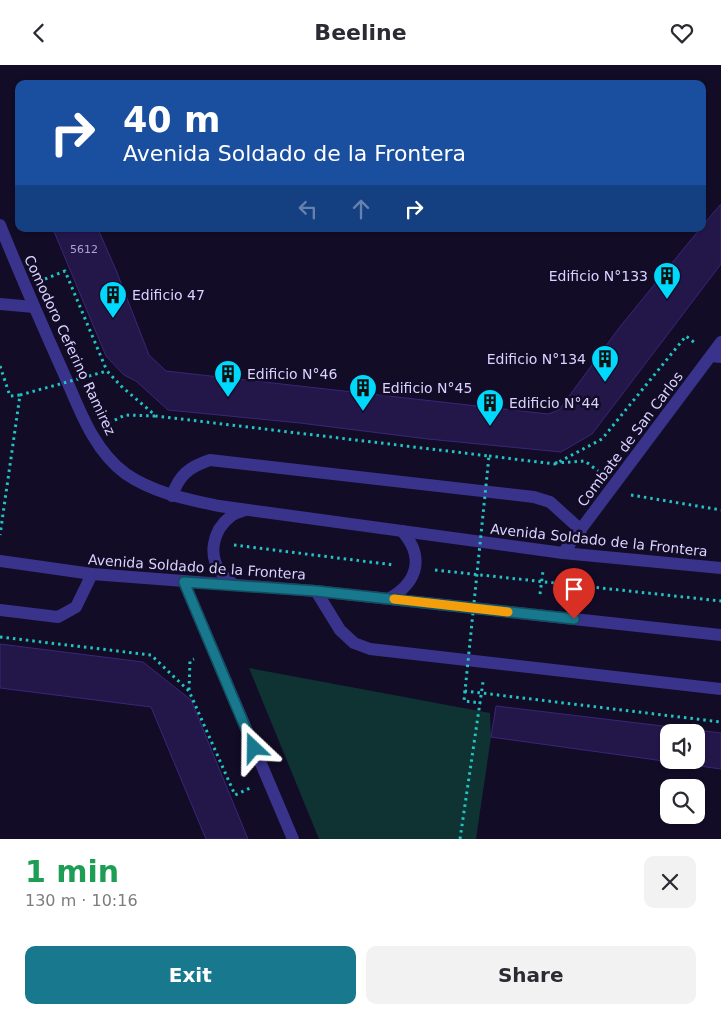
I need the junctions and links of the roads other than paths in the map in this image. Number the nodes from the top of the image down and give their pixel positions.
1 (0, 225) edge
2 (0, 304) edge
3 (34, 307) junction
4 (721, 342) edge
5 (716, 357) edge
6 (148, 487) joint
7 (172, 495) junction
8 (247, 509) junction
9 (581, 529) junction
10 (402, 531) junction
11 (563, 553) junction
12 (0, 561) edge
13 (721, 568) edge
14 (92, 574) junction
15 (184, 582) junction
16 (234, 585) junction
17 (316, 591) junction
18 (390, 598) junction
19 (0, 611) edge
20 (721, 635) edge
21 (721, 689) edge
22 (293, 839) edge

1 - 3 street, Comodoro Ceferino Ramirez
2 - 3 street
3 - 6 street, Comodoro Ceferino Ramirez
4 - 5 street, Combate de San Carlos
5 - 9 street, Combate de San Carlos
6 - 7 street, Avenida Soldado de la Frontera
7 - 8 street, Avenida Soldado de la Frontera
7 - 9 street
8 - 10 street, Avenida Soldado de la Frontera
8 - 16 street
9 - 11 street, Combate de San Carlos
10 - 11 street, Avenida Soldado de la Frontera
10 - 18 street
11 - 13 street, Avenida Soldado de la Frontera
12 - 14 street, Avenida Soldado de la Frontera
14 - 15 street, Avenida Soldado de la Frontera
14 - 19 street
15 - 16 street, Avenida Soldado de la Frontera
15 - 22 street
16 - 17 street, Avenida Soldado de la Frontera
17 - 18 street, Avenida Soldado de la Frontera
17 - 21 street
18 - 20 street, Avenida Soldado de la Frontera

